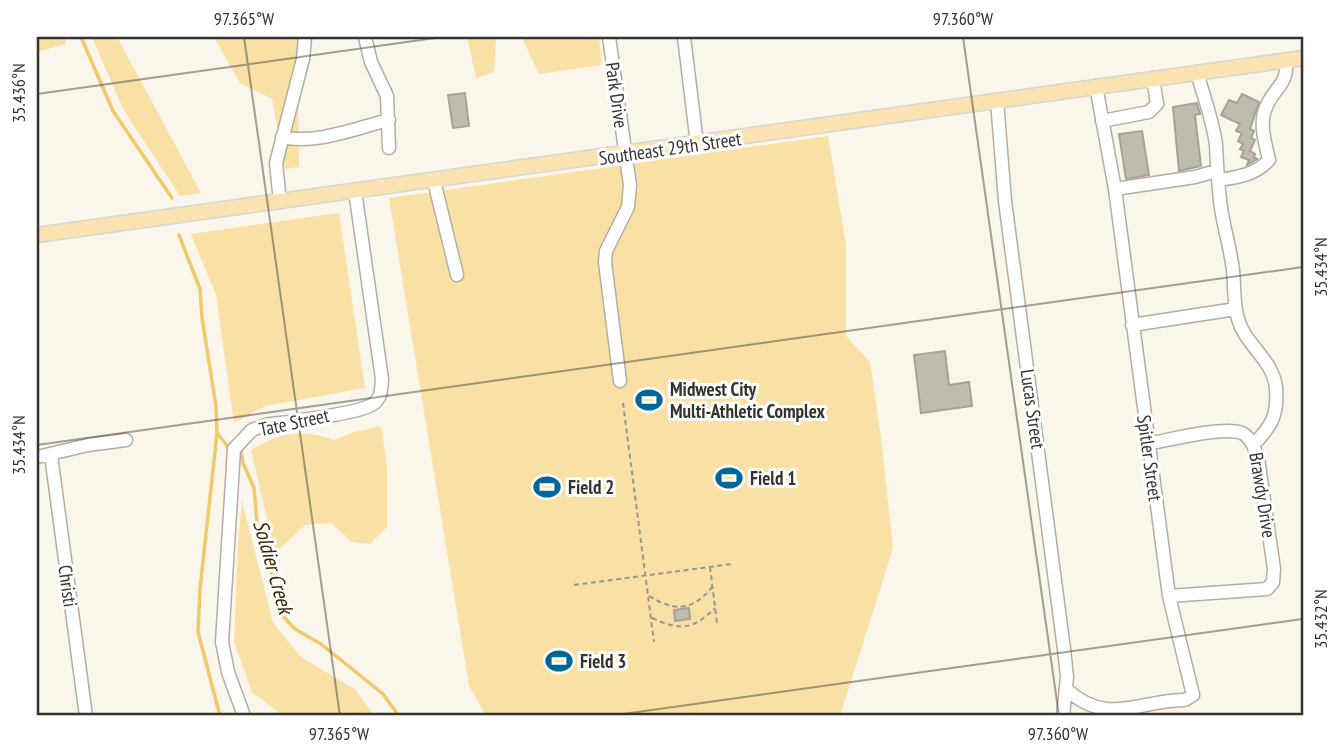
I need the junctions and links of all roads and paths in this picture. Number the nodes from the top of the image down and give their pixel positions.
1 (305, 37) edge
2 (365, 37) edge
3 (609, 37) edge
4 (684, 37) edge
5 (1303, 58) edge
6 (1286, 60) junction
7 (1197, 72) junction
8 (1153, 78) junction
9 (1096, 86) junction
10 (997, 101) junction
11 (389, 120) junction
12 (1102, 121) junction
13 (282, 137) junction
14 (697, 144) junction
15 (389, 148) dead end
16 (626, 154) junction
17 (1217, 175) junction
18 (434, 181) junction
19 (1115, 190) junction
20 (355, 191) junction
21 (280, 202) junction
22 (37, 235) edge
23 (457, 275) dead end
24 (1236, 309) junction
25 (1132, 325) junction
26 (620, 381) dead end
27 (623, 403) dead end
28 (126, 440) dead end
29 (1147, 444) junction
30 (1253, 445) junction
31 (51, 455) junction
32 (37, 457) edge
33 (732, 564) dead end
34 (710, 566) junction
35 (645, 574) junction
36 (574, 585) dead end
37 (712, 587) junction
38 (648, 596) junction
39 (1169, 596) junction
40 (715, 608) junction
41 (651, 617) junction
42 (717, 623) dead end
43 (654, 642) dead end
44 (1066, 689) junction
45 (1130, 713) edge
46 (86, 716) edge
47 (244, 716) edge
48 (1063, 716) edge

1 - 13 street
2 - 11 street
3 - 16 street, Park Drive
4 - 14 street
5 - 6 main road, Southeast 29th Street
6 - 7 main road, Southeast 29th Street
6 - 17 street
7 - 8 main road, Southeast 29th Street
7 - 17 street, Brawdy Drive
8 - 9 main road, Southeast 29th Street
8 - 12 street
9 - 10 main road, Southeast 29th Street
9 - 12 street, Spitler Street
10 - 14 main road, Southeast 29th Street
10 - 44 street, Lucas Street
11 - 13 street
11 - 15 street
12 - 19 street, Spitler Street
13 - 21 street
14 - 16 main road, Southeast 29th Street
16 - 18 main road, Southeast 29th Street
16 - 26 street, Park Drive
17 - 19 street
17 - 24 street, Brawdy Drive
18 - 20 main road, Southeast 29th Street
18 - 23 street
19 - 25 street, Spitler Street
20 - 21 main road, Southeast 29th Street
20 - 47 street, Tate Street
21 - 22 main road, Southeast 29th Street
24 - 25 street
24 - 30 street, Brawdy Drive
25 - 29 street, Spitler Street
27 - 35 path
28 - 31 street
29 - 30 street
29 - 39 street, Spitler Street
30 - 39 street, Brawdy Drive
31 - 32 street
31 - 46 street, Christi
33 - 34 path
34 - 35 path
34 - 37 path
35 - 36 path
35 - 38 path
37 - 38 path
37 - 40 path
38 - 41 path
39 - 45 street, Spitler Street
40 - 41 path
40 - 42 path
41 - 43 path
44 - 45 street, Spitler Street
44 - 48 street, Lucas Street

